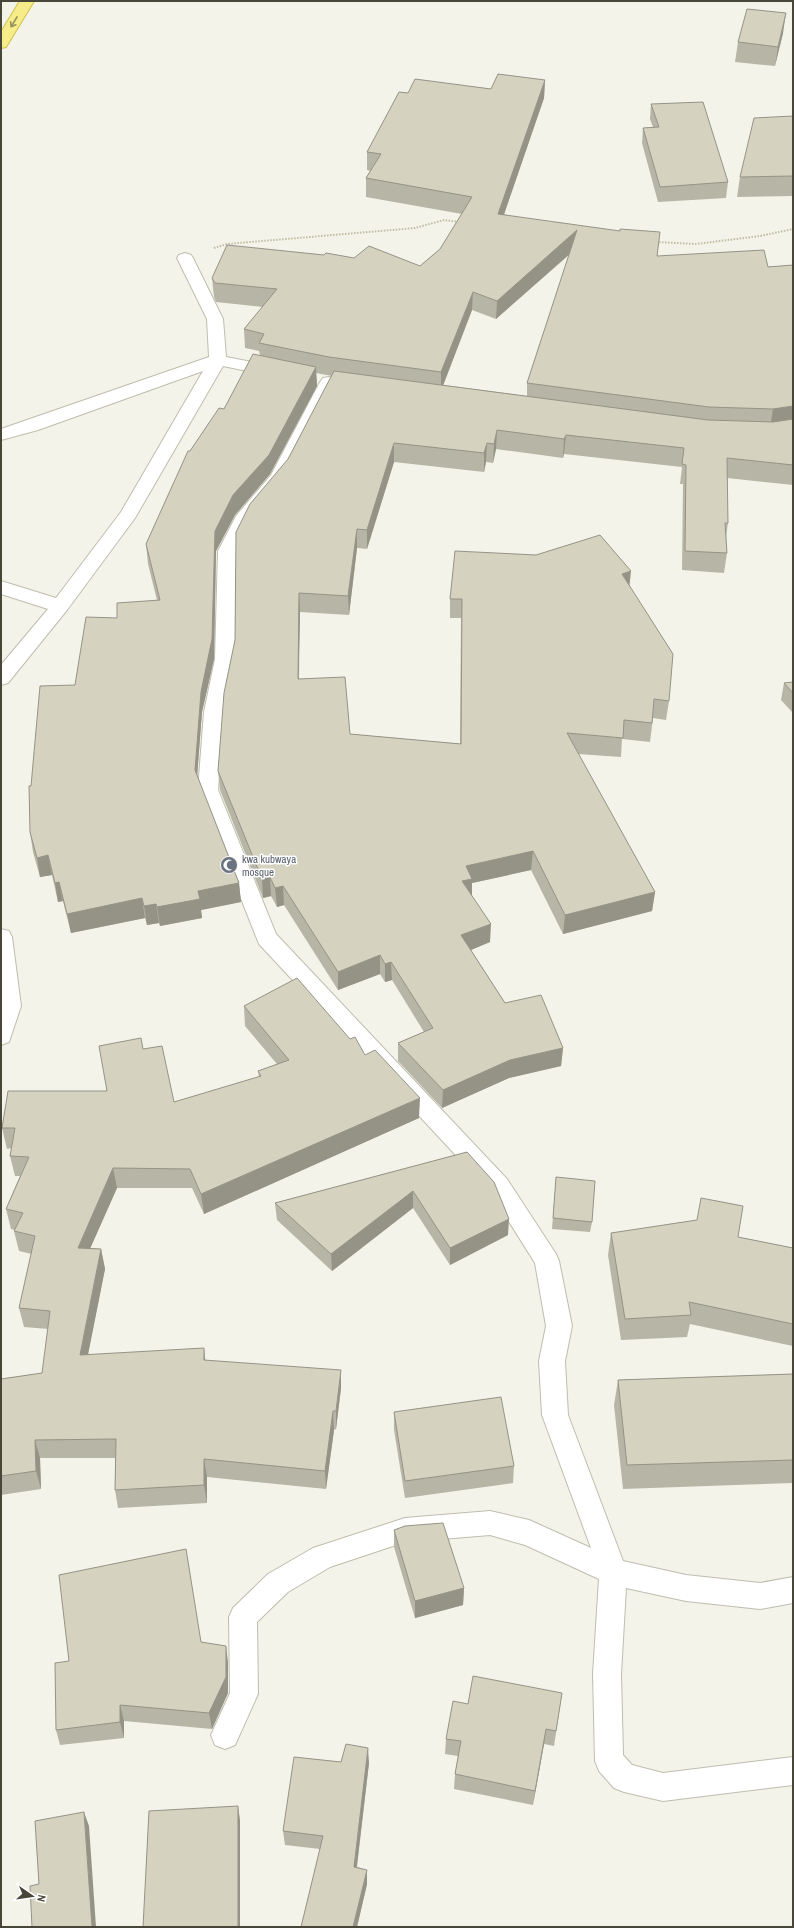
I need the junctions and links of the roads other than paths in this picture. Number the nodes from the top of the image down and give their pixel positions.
1 (27, 1) edge
2 (1, 44) edge
3 (185, 258) road end
4 (218, 360) junction
5 (292, 374) edge
6 (329, 381) edge
7 (1, 435) edge
8 (1, 587) edge
9 (60, 606) junction
10 (1, 678) edge
11 (1, 936) edge
12 (1, 1036) edge
13 (613, 1572) junction
14 (793, 1590) edge
15 (225, 1735) dead end
16 (793, 1770) edge

1 -> 2 highway
3 - 4 street
4 - 5 street
4 - 7 street
4 - 9 street
6 - 13 street
8 - 9 street
9 - 10 street
11 - 12 street
13 - 14 street
13 - 15 street
13 - 16 street

